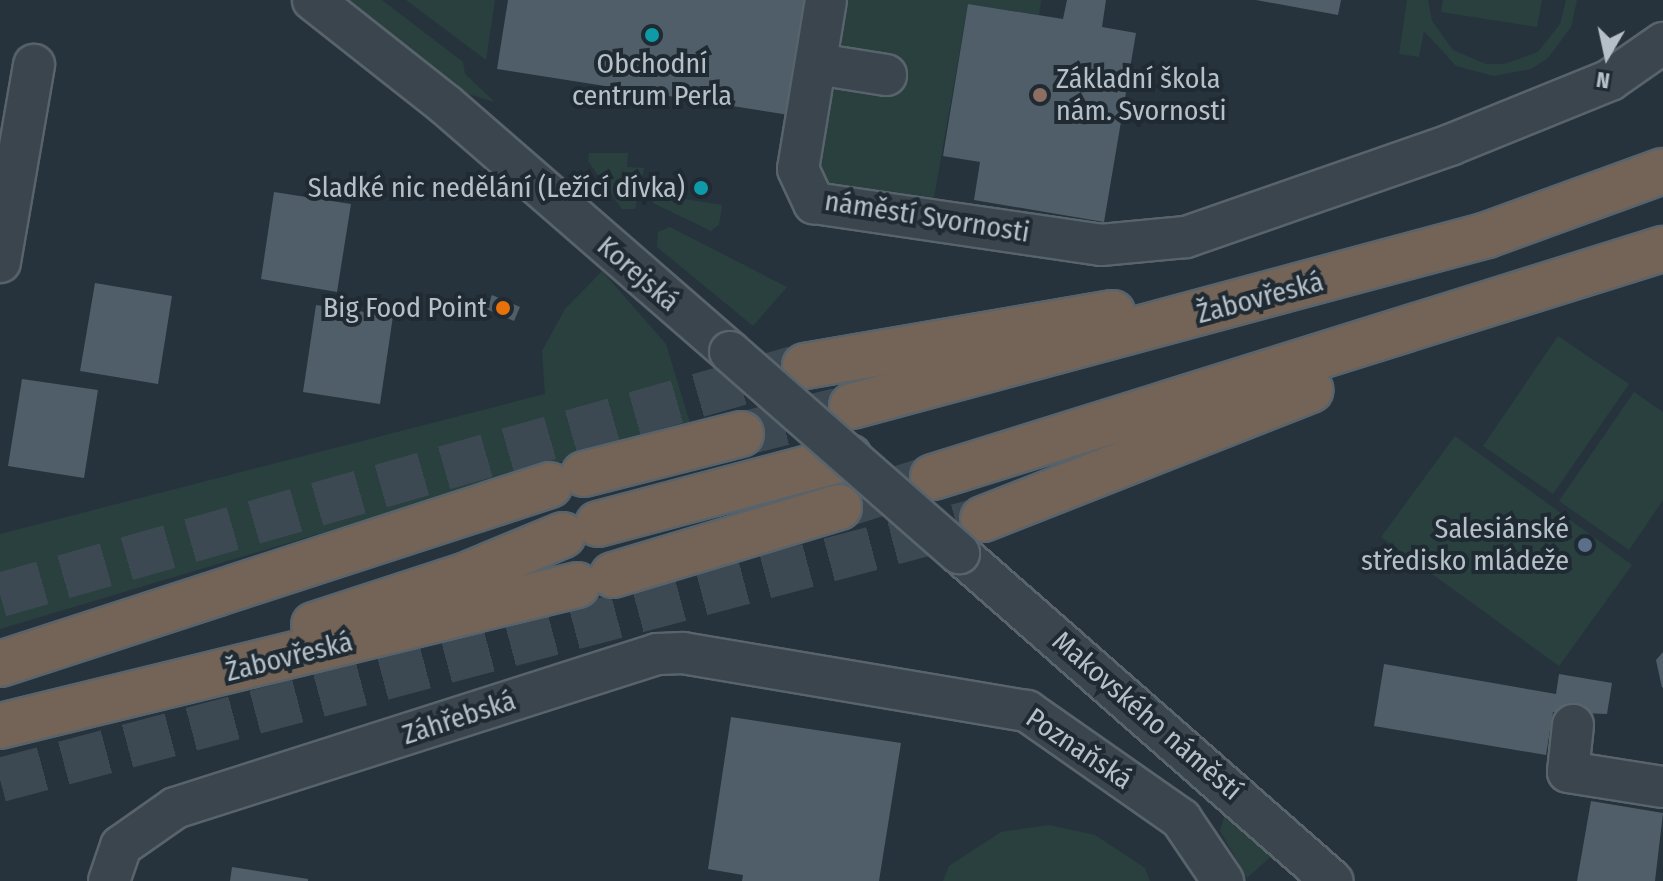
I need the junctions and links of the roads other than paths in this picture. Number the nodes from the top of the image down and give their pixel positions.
1 (313, 0) edge
2 (826, 0) edge
3 (1663, 43) edge
4 (817, 64) junction
5 (886, 75) dead end
6 (21, 79) edge
7 (1663, 171) edge
8 (1663, 249) edge
9 (0, 262) edge
10 (1289, 290) junction
11 (1502, 305) junction
12 (805, 366) tunnel mouth
13 (852, 406) tunnel mouth
14 (741, 434) tunnel mouth
15 (849, 457) junction
16 (933, 477) tunnel mouth
17 (839, 507) tunnel mouth
18 (583, 529) junction
19 (971, 536) junction
20 (182, 605) junction
21 (0, 664) edge
22 (212, 677) junction
23 (848, 677) joint
24 (1573, 725) dead end
25 (0, 726) edge
26 (1663, 787) edge
27 (109, 881) edge
28 (1223, 881) edge
29 (1333, 881) edge

1 - 15 street, Korejská, bridge
2 - 4 street, náměstí Svornosti
3 - 4 street, náměstí Svornosti
4 - 5 street
6 - 9 street
7 - 10 highway, Žabovřeská
8 - 11 highway
10 - 12 highway
10 - 13 highway, Žabovřeská
11 - 16 highway
11 - 19 highway
14 - 20 highway
15 - 18 highway
15 - 19 street, Korejská, bridge
17 - 22 highway, Žabovřeská
18 - 20 highway
18 - 22 highway
19 - 29 street, Makovského náměstí
20 - 21 highway
22 - 25 highway, Žabovřeská
23 - 27 street, Záhřebská
23 - 28 street, Poznaňská
24 - 26 street

